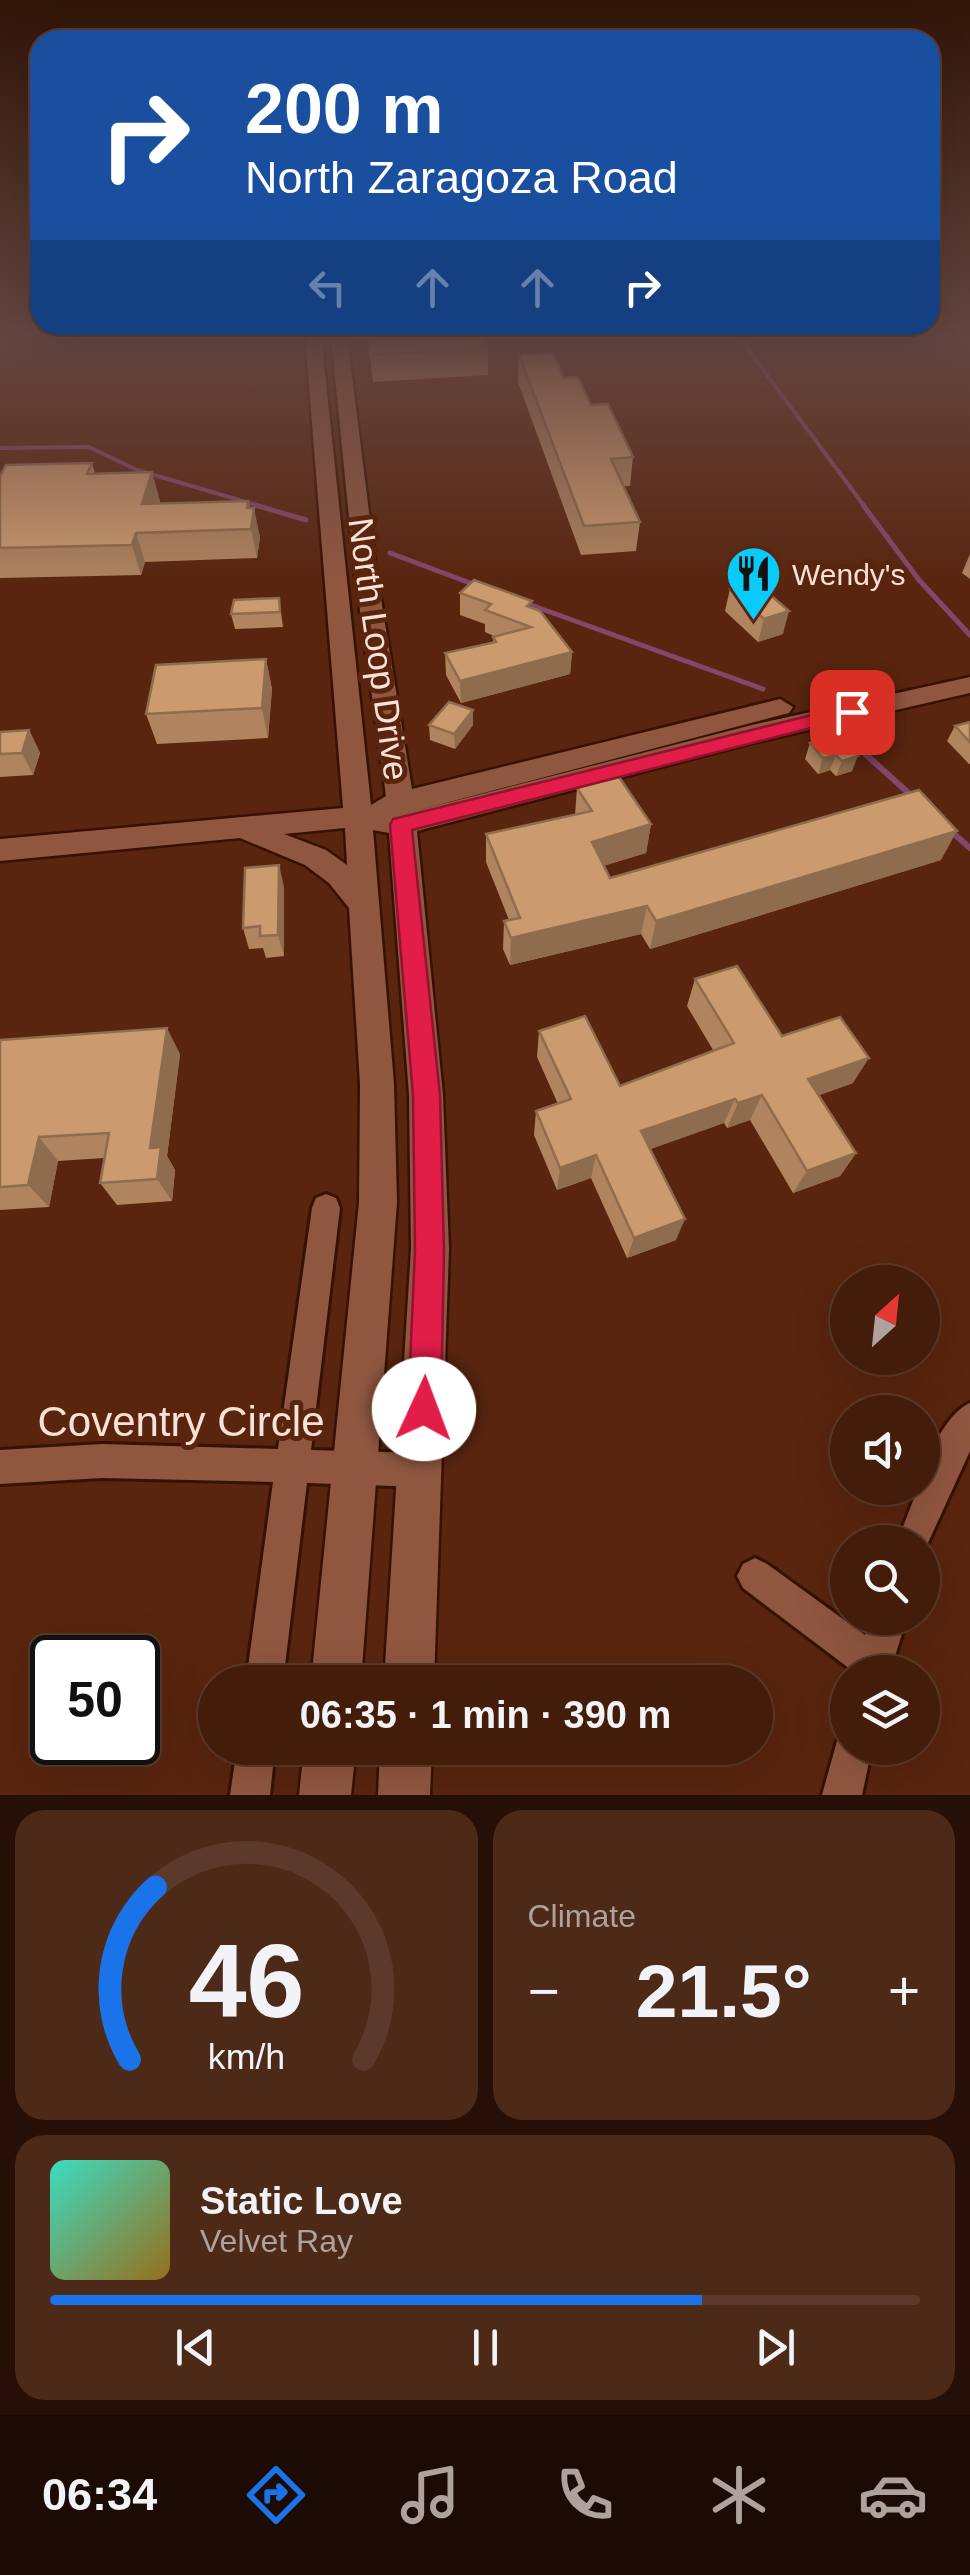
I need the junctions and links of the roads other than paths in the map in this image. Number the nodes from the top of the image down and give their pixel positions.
1 (321, 420) edge
2 (349, 420) edge
3 (366, 568) junction
4 (334, 570) junction
5 (967, 672) edge
6 (908, 678) junction
7 (752, 734) junction
8 (400, 812) junction
9 (358, 817) junction
10 (231, 832) junction
11 (0, 850) edge
12 (363, 904) junction
13 (326, 1208) dead end
14 (970, 1418) edge
15 (0, 1466) edge
16 (291, 1466) junction
17 (355, 1468) junction
18 (422, 1470) junction
19 (921, 1525) edge
20 (756, 1576) dead end
21 (856, 1655) edge
22 (266, 1665) edge
23 (338, 1665) edge
24 (409, 1665) edge
25 (254, 1765) edge
26 (329, 1765) edge
27 (405, 1765) edge
28 (850, 1765) edge
29 (250, 1795) edge
30 (326, 1795) edge
31 (404, 1795) edge
32 (842, 1795) edge

1 - 4 main road, North Loop Drive
2 - 3 main road, North Loop Drive
3 - 4 main road
3 - 8 main road, North Loop Drive
4 - 9 main road, North Loop Drive
5 - 6 main road
5 - 7 main road
6 - 7 main road
6 - 8 main road
7 - 8 main road
8 - 9 main road
8 - 18 main road, North Loop Drive
9 - 10 main road
9 - 12 main road, North Loop Drive
10 - 11 main road
10 - 12 main road
12 - 17 main road, North Loop Drive
13 - 16 street
14 - 19 street
15 - 16 street, Coventry Circle
16 - 17 street, Coventry Circle
16 - 22 street
17 - 18 street, Coventry Circle
17 - 23 main road, North Loop Drive
18 - 24 main road, North Loop Drive
20 - 21 street
25 - 29 street
26 - 30 main road
27 - 31 main road
28 - 32 street

